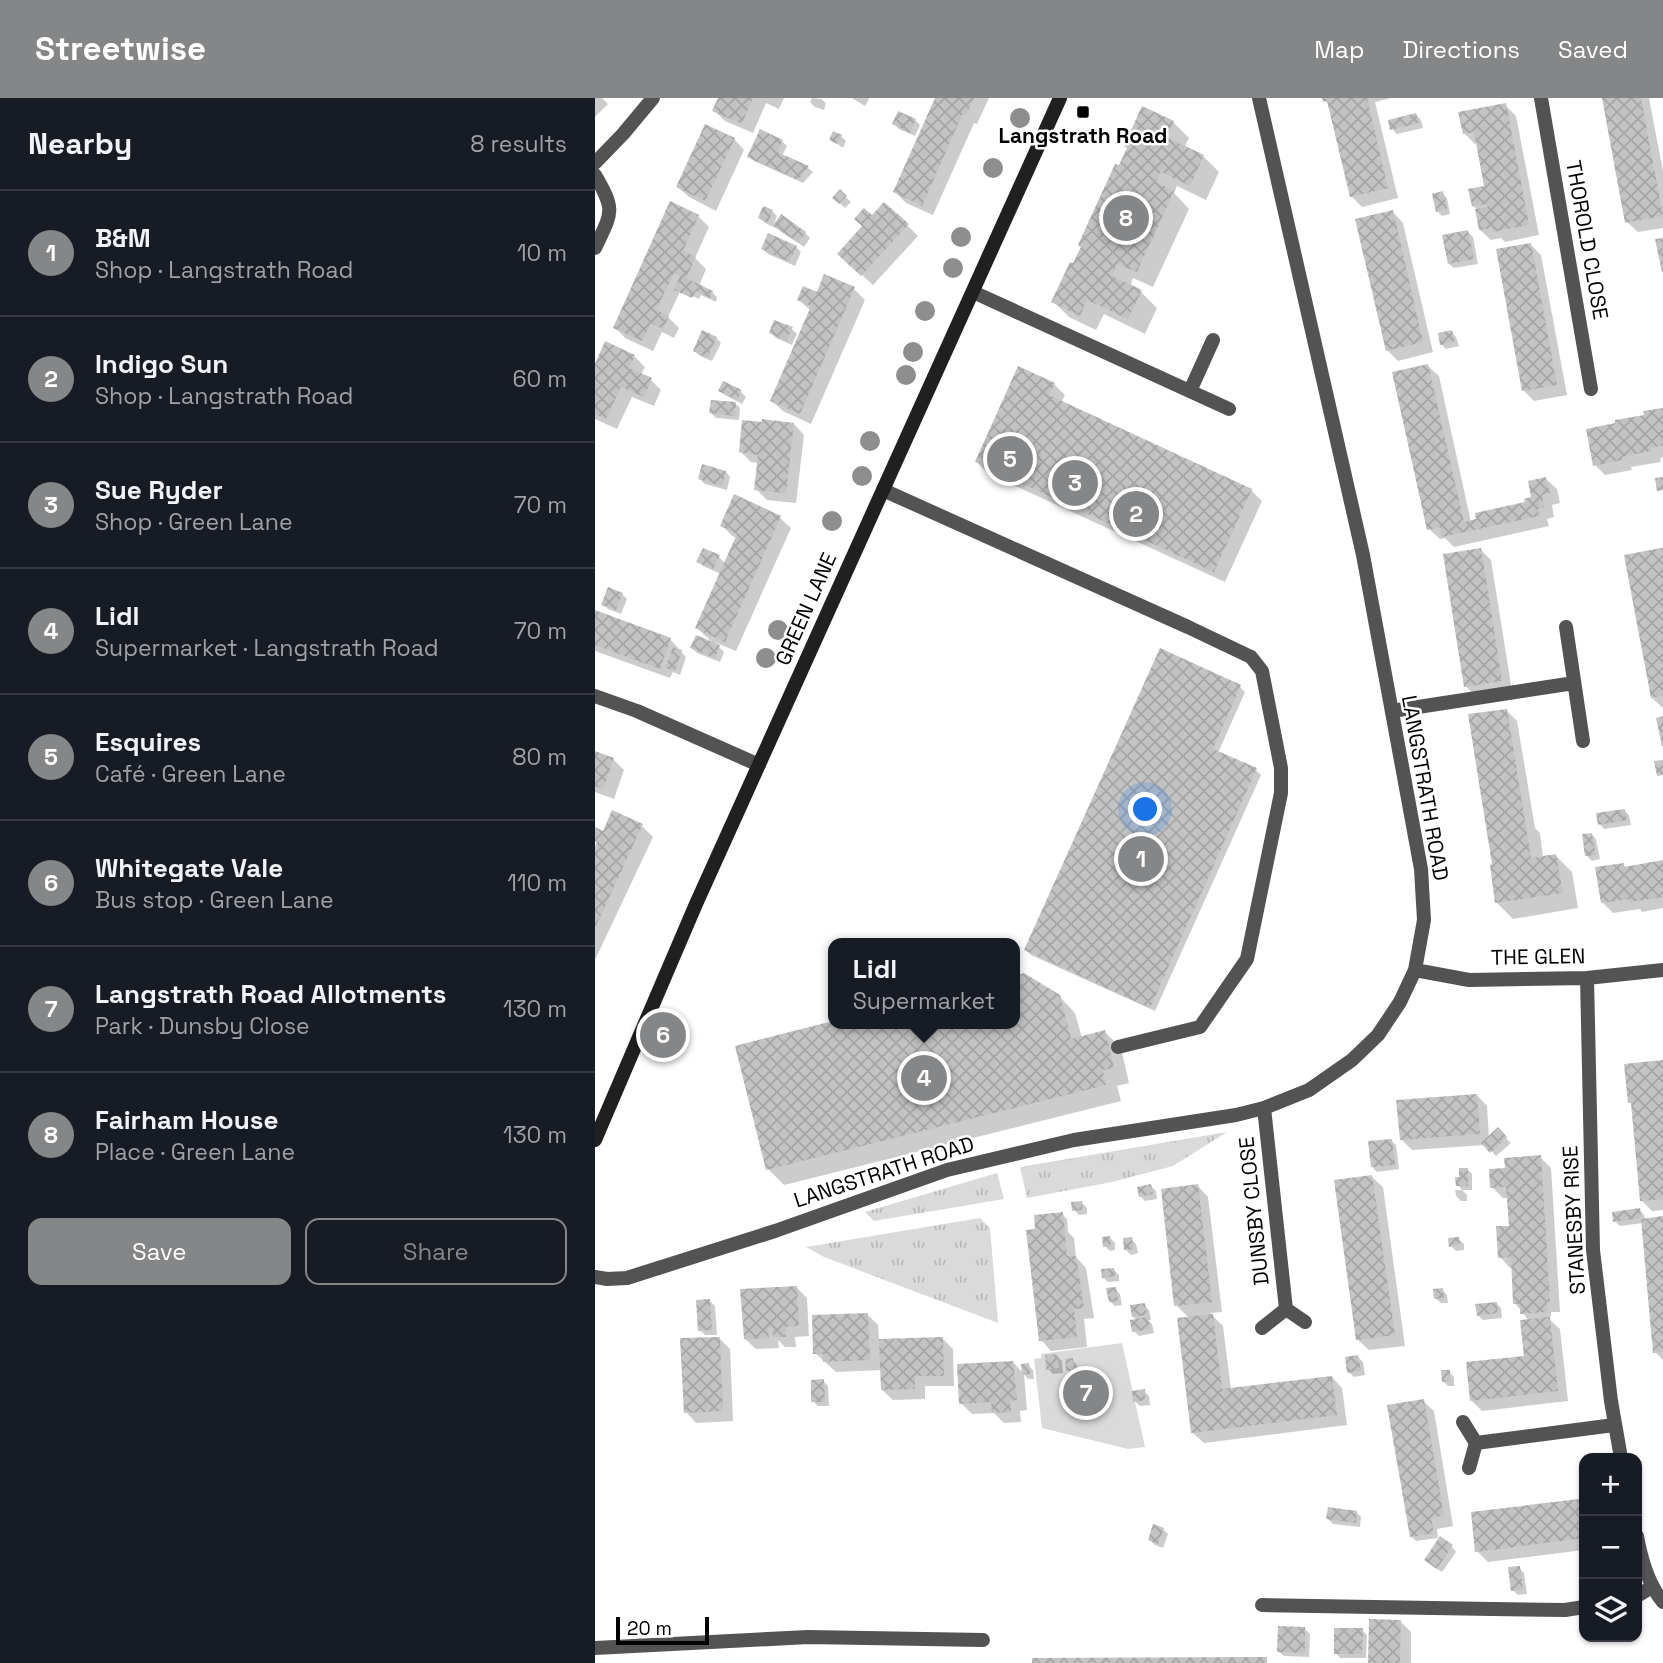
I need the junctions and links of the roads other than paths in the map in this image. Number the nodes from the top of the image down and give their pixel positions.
1 (653, 98) edge
2 (1061, 98) edge
3 (1259, 98) edge
4 (1541, 98) edge
5 (595, 163) edge
6 (595, 175) edge
7 (595, 248) edge
8 (973, 292) junction
9 (1213, 340) dead end
10 (1591, 389) dead end
11 (1190, 391) junction
12 (1229, 409) dead end
13 (883, 490) junction
14 (1566, 627) dead end
15 (1574, 682) junction
16 (595, 696) edge
17 (1392, 711) junction
18 (1583, 741) dead end
19 (759, 765) junction
20 (1415, 970) junction
21 (1663, 970) edge
22 (1587, 978) junction
23 (1118, 1047) dead end
24 (1264, 1108) junction
25 (595, 1140) edge
26 (595, 1278) edge
27 (1286, 1309) junction
28 (1305, 1322) dead end
29 (1262, 1328) dead end
30 (1463, 1422) dead end
31 (1614, 1425) junction
32 (1476, 1443) junction
33 (1620, 1453) edge
34 (1469, 1468) dead end
35 (1642, 1559) edge
36 (1652, 1587) junction
37 (1642, 1592) edge
38 (1663, 1602) edge
39 (1262, 1605) dead end
40 (1579, 1607) edge
41 (983, 1640) dead end
42 (595, 1648) edge

1 - 5 street
2 - 8 street, GREEN LANE
3 - 17 street, LANGSTRATH ROAD
4 - 10 street, THOROLD CLOSE
6 - 7 street
8 - 11 street
8 - 13 street, GREEN LANE
9 - 11 street
11 - 12 street
13 - 19 street, GREEN LANE
13 - 23 street
14 - 15 street
15 - 17 street
15 - 18 street
16 - 19 street
17 - 20 street, LANGSTRATH ROAD
19 - 25 street, GREEN LANE
20 - 22 street, THE GLEN
20 - 24 street, LANGSTRATH ROAD
21 - 22 street, THE GLEN
22 - 31 street, STANESBY RISE
24 - 26 street, LANGSTRATH ROAD
24 - 27 street, DUNSBY CLOSE
27 - 28 street, DUNSBY CLOSE
27 - 29 street, DUNSBY CLOSE
30 - 32 street
31 - 32 street
31 - 33 street, STANESBY RISE
32 - 34 street
35 - 36 street
36 - 37 street
36 - 38 street
39 - 40 street
41 - 42 street

